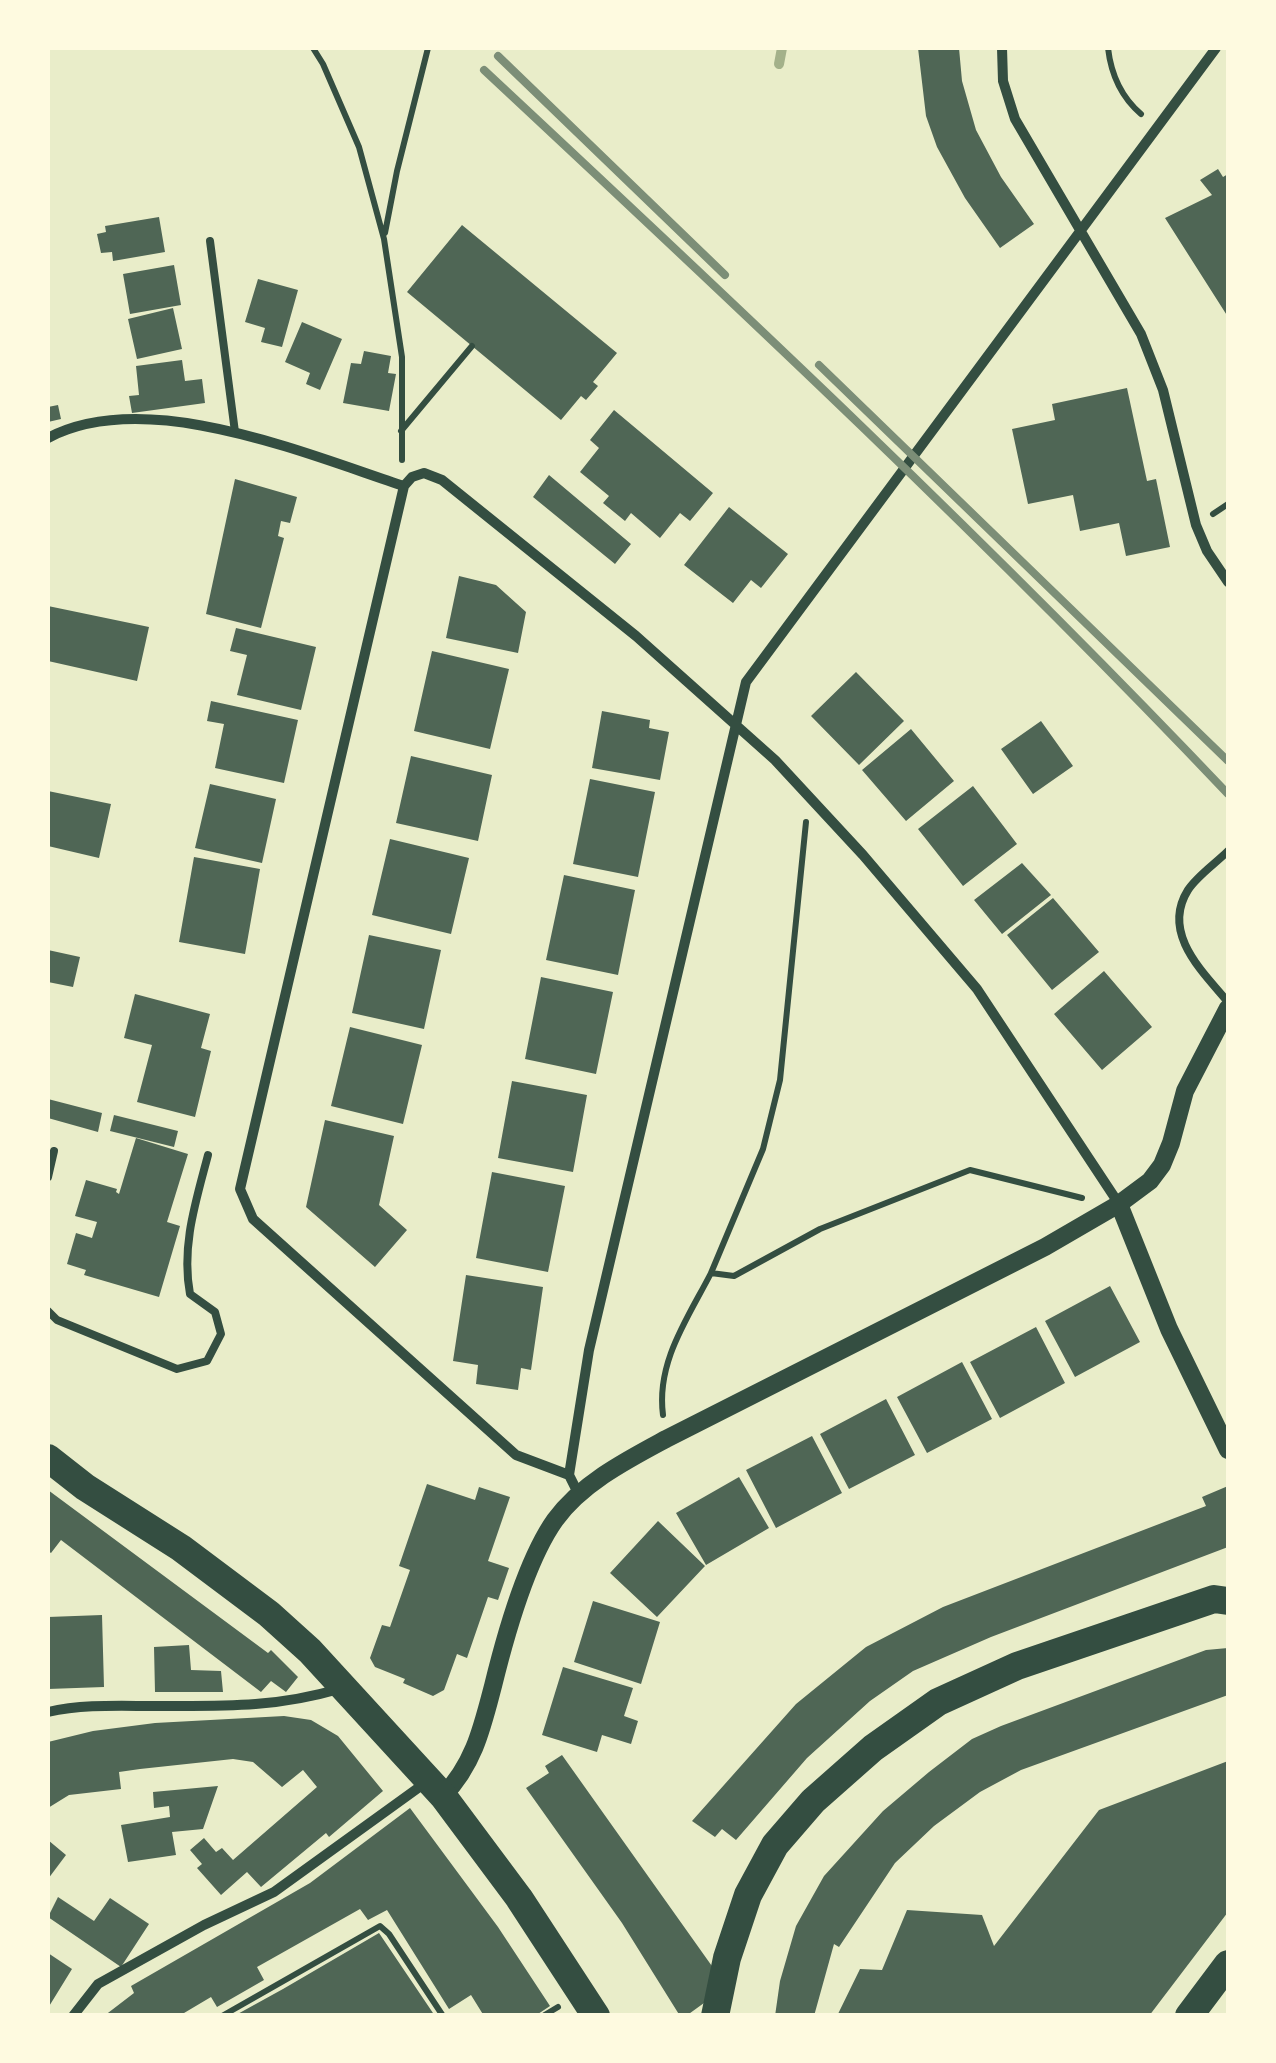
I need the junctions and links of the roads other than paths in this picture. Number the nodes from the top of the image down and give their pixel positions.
1 (1002, 48) edge
2 (1216, 48) edge
3 (210, 242) dead end
4 (235, 432) junction
5 (48, 438) edge
6 (404, 486) junction
7 (1228, 582) edge
8 (734, 721) junction
9 (1228, 851) edge
10 (1228, 1005) edge
11 (54, 1151) dead end
12 (208, 1155) dead end
13 (48, 1177) edge
14 (1119, 1204) junction
15 (48, 1312) edge
16 (1228, 1450) edge
17 (48, 1458) edge
18 (569, 1475) junction
19 (579, 1495) junction
20 (1223, 1596) edge
21 (343, 1688) junction
22 (48, 1712) edge
23 (436, 1788) junction
24 (1228, 1964) edge
25 (73, 2016) edge
26 (596, 2016) edge
27 (715, 2016) edge
28 (1189, 2016) edge

1 - 7 street
2 - 8 street
3 - 4 lane
4 - 5 street
4 - 6 street
6 - 8 street
6 - 18 street
8 - 14 street
8 - 18 street
9 - 10 lane
10 - 14 street
11 - 13 lane
12 - 15 lane
14 - 16 street
14 - 19 street
17 - 21 highway
18 - 19 street
19 - 23 street
20 - 27 highway
21 - 22 street
21 - 23 highway
23 - 25 street
23 - 26 highway
24 - 28 highway

